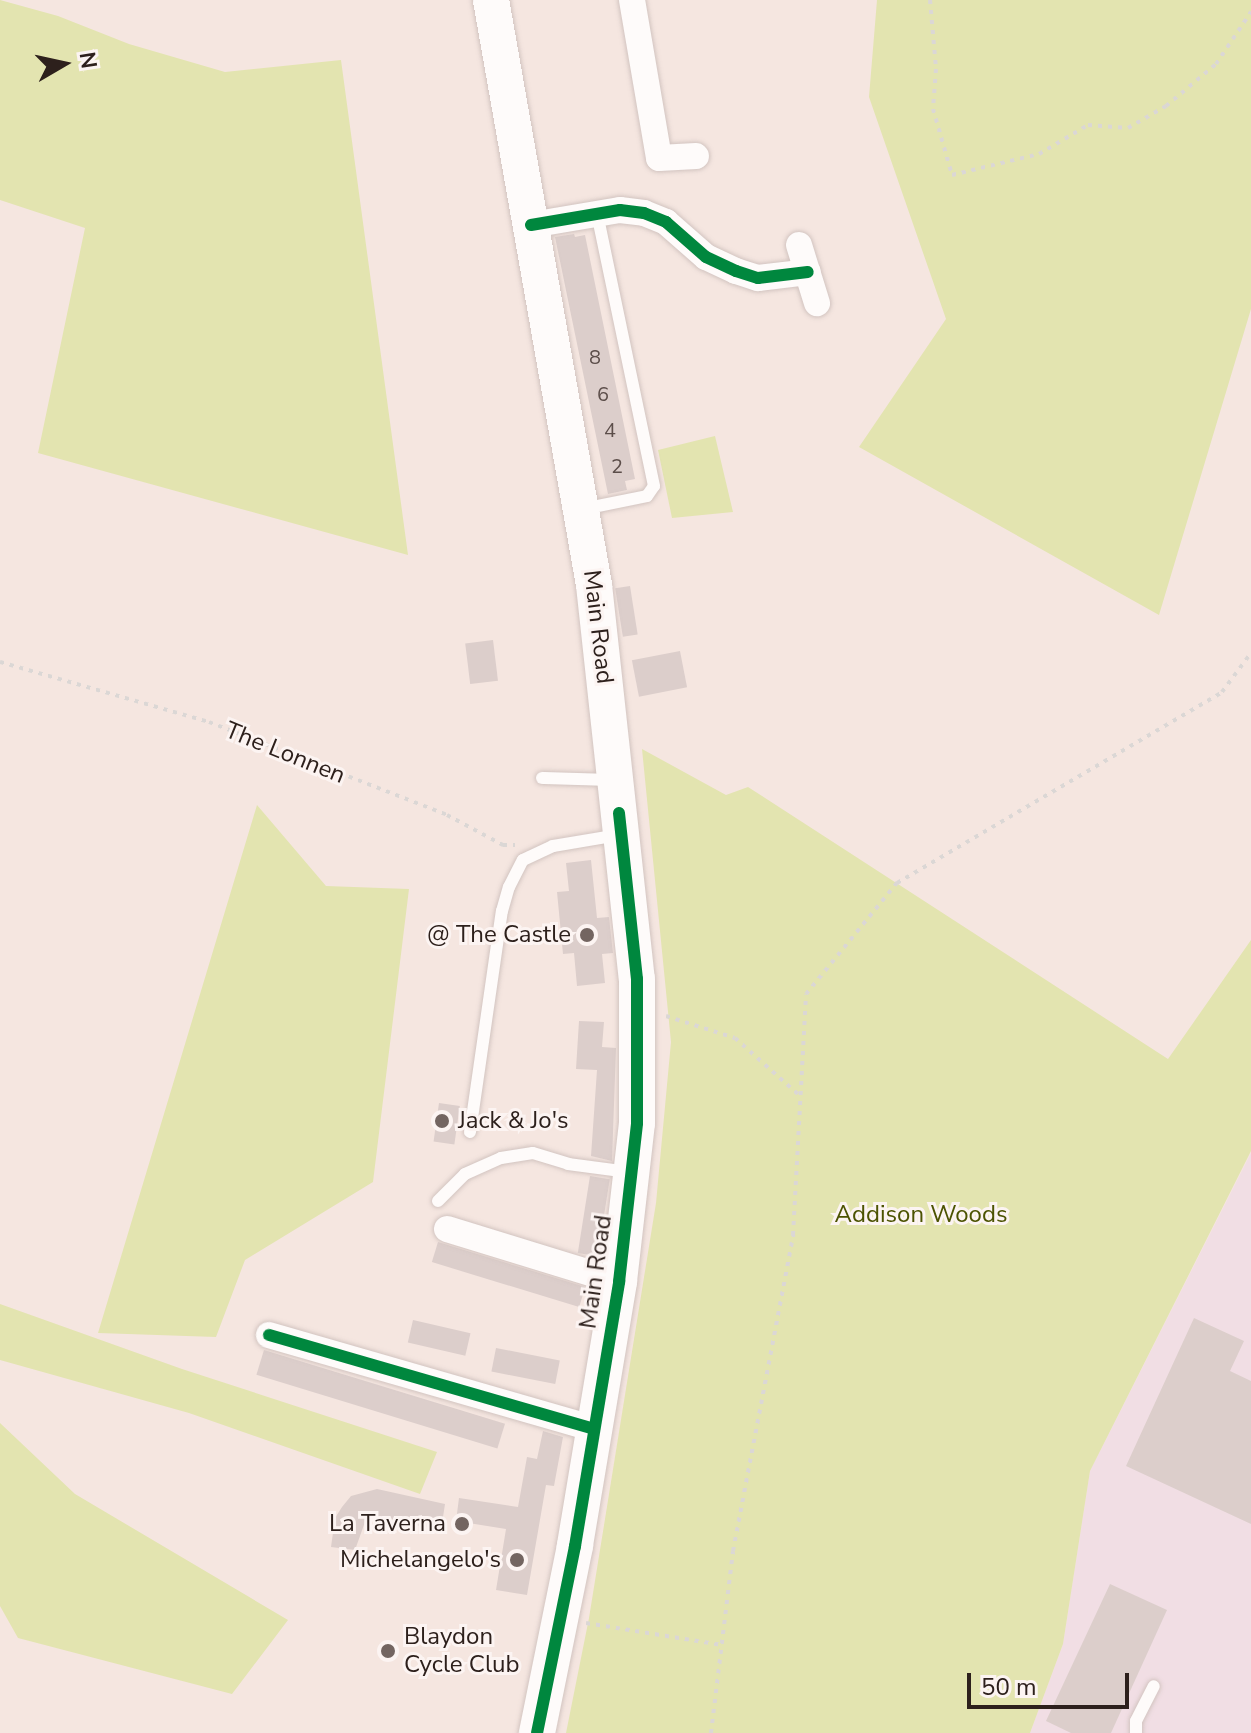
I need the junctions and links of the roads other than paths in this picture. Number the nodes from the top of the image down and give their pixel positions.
1 (491, 0) edge
2 (632, 0) edge
3 (696, 156) dead end
4 (597, 212) junction
5 (531, 225) junction
6 (799, 245) dead end
7 (808, 272) junction
8 (817, 303) dead end
9 (580, 510) junction
10 (542, 778) dead end
11 (616, 780) junction
12 (622, 835) junction
13 (470, 1132) dead end
14 (631, 1172) junction
15 (438, 1201) dead end
16 (447, 1229) dead end
17 (619, 1282) junction
18 (269, 1335) dead end
19 (594, 1429) junction
20 (1154, 1686) dead end
21 (537, 1733) edge
22 (1136, 1733) edge

1 - 5 main road, Main Road
2 - 3 street
4 - 5 street
4 - 7 street
4 - 9 lane
5 - 9 main road, Main Road
6 - 7 street
7 - 8 street
9 - 11 main road, Main Road
10 - 11 lane
11 - 12 main road, Main Road
12 - 13 lane
12 - 14 main road, Main Road
14 - 15 lane
14 - 17 main road, Main Road
16 - 17 street
17 - 19 main road, Main Road
18 - 19 street
19 - 21 main road, Main Road
20 - 22 lane

